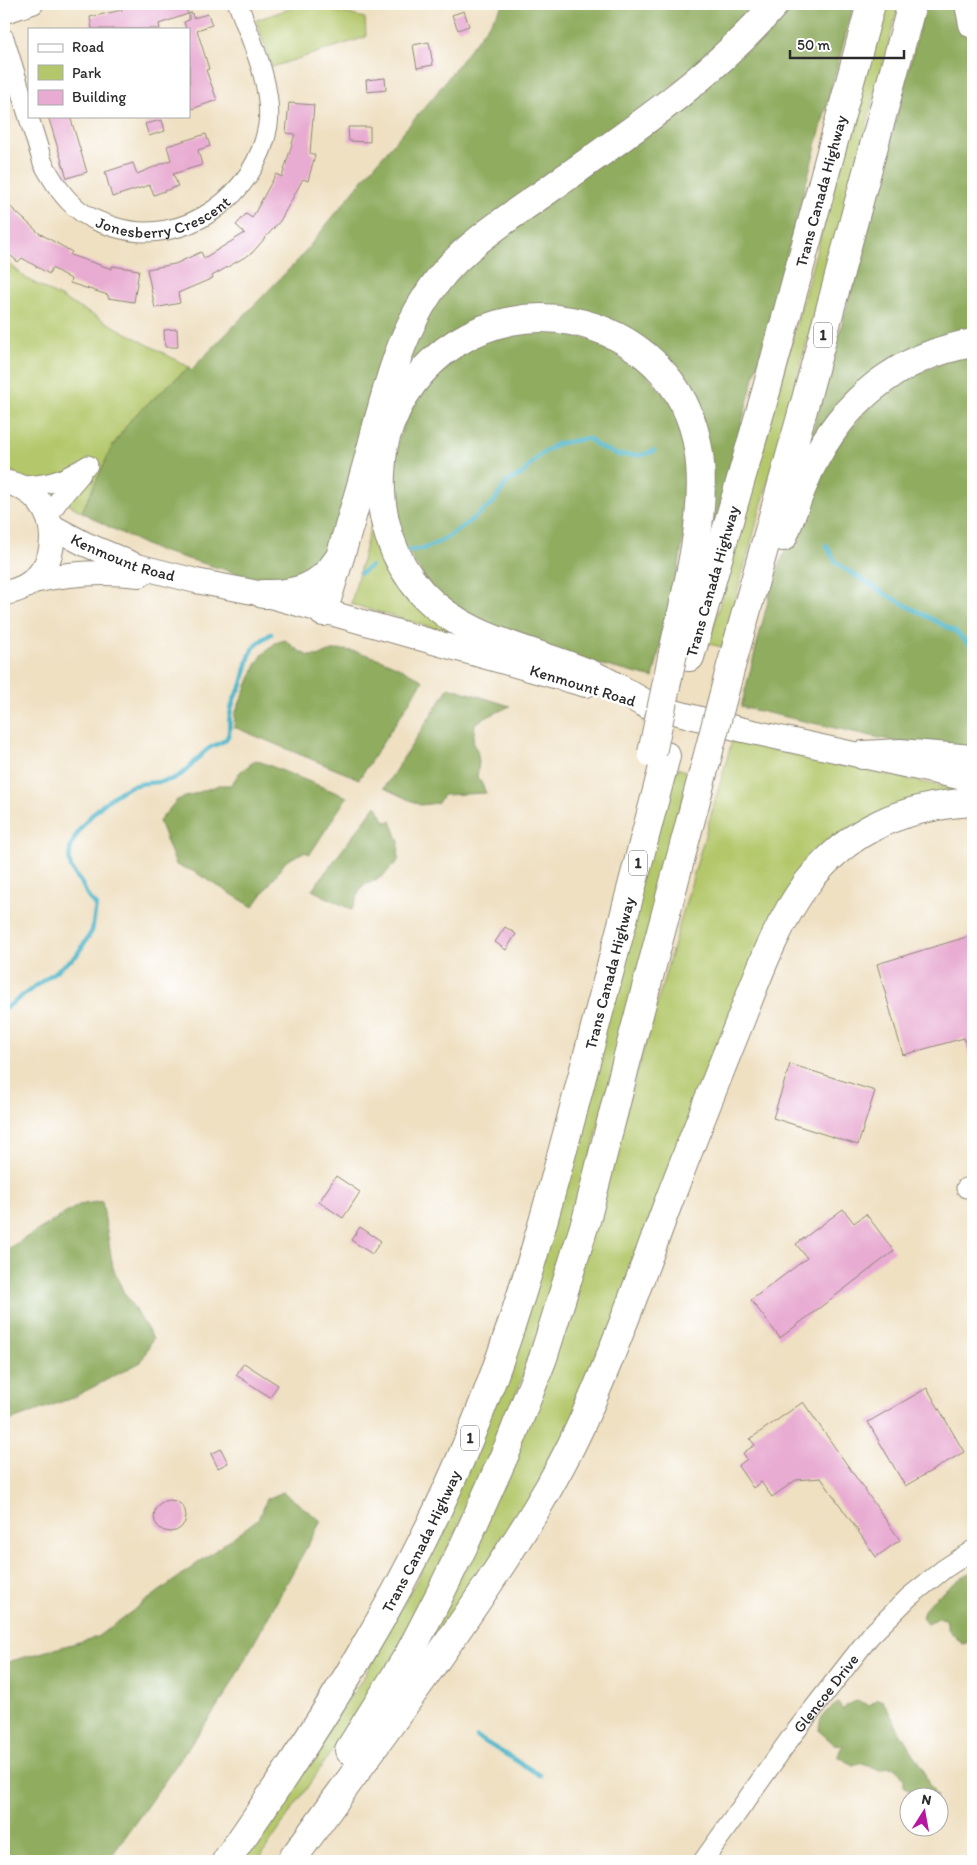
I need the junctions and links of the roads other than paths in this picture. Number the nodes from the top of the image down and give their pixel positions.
1 (34, 4) edge
2 (238, 4) edge
3 (775, 4) edge
4 (871, 4) edge
5 (912, 4) edge
6 (969, 4) edge
7 (4, 14) edge
8 (973, 24) edge
9 (4, 38) edge
10 (28, 115) edge
11 (29, 118) edge
12 (973, 343) edge
13 (385, 440) junction
14 (12, 484) edge
15 (50, 521) junction
16 (340, 555) junction
17 (33, 581) junction
18 (196, 581) junction
19 (4, 593) edge
20 (263, 594) junction
21 (329, 614) junction
22 (682, 655) junction
23 (731, 666) junction
24 (648, 706) junction
25 (863, 755) junction
26 (973, 759) edge
27 (973, 780) edge
28 (973, 802) edge
29 (973, 1550) edge
30 (226, 1861) edge
31 (275, 1861) edge
32 (291, 1861) edge
33 (703, 1861) edge

1 - 7 street
2 - 11 street, Jonesberry Crescent
3 - 16 highway
4 - 22 highway, Trans Canada Highway / 1
5 - 23 highway, 1
6 - 8 highway
9 - 10 street, Jonesberry Crescent
12 - 23 highway
13 - 21 highway
13 - 22 highway
13 - 24 highway
14 - 15 main road
14 - 15 street
15 - 17 main road
15 - 18 main road, Kenmount Road
16 - 20 highway
16 - 21 highway
17 - 18 main road, Kenmount Road
17 - 19 main road, Kenmount Road
18 - 20 main road, Kenmount Road
20 - 21 main road, Kenmount Road
21 - 24 main road, Kenmount Road
22 - 30 highway, Trans Canada Highway / 1
23 - 31 highway, 1, bridge
24 - 25 main road, Kenmount Road
25 - 26 highway
25 - 27 main road, Kenmount Road
28 - 32 highway
29 - 33 street, Glencoe Drive

